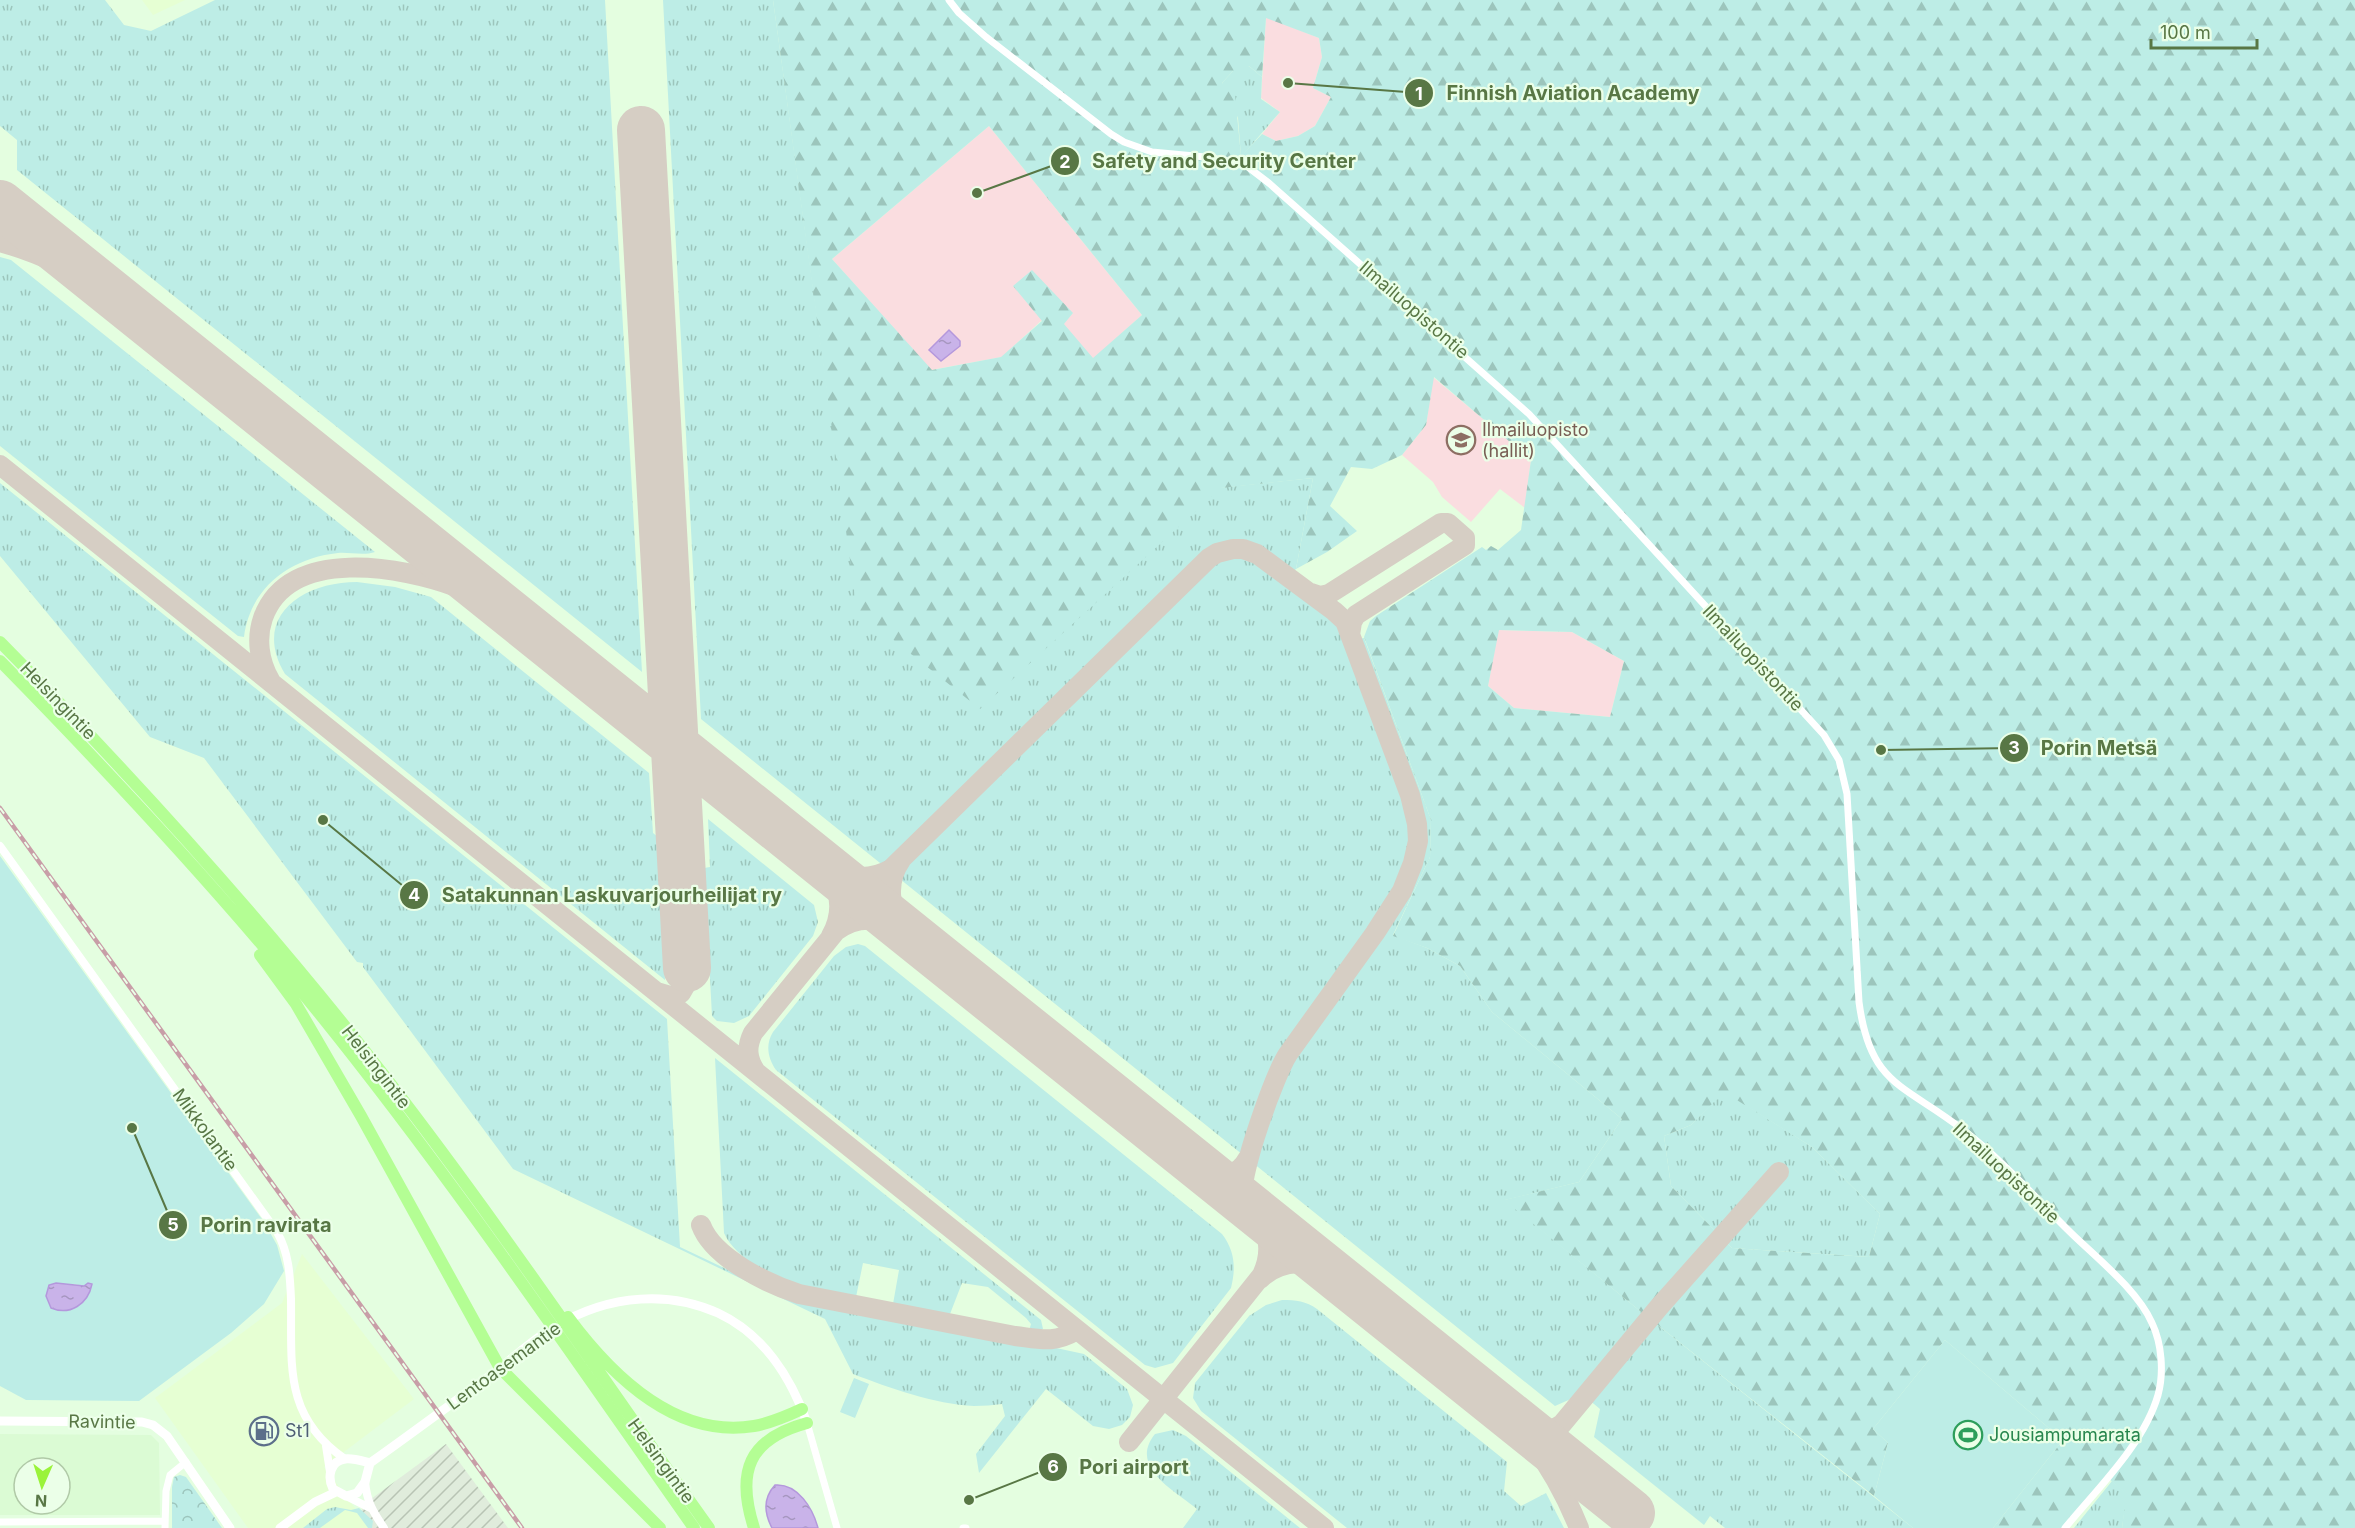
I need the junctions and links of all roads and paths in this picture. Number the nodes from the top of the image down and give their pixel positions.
1 (949, 0) edge
2 (0, 642) edge
3 (0, 661) edge
4 (171, 841) junction
5 (0, 846) edge
6 (548, 1305) junction
7 (576, 1343) junction
8 (500, 1368) junction
9 (802, 1410) junction
10 (0, 1421) edge
11 (807, 1423) junction
12 (326, 1446) junction
13 (349, 1460) junction
14 (186, 1462) junction
15 (370, 1463) junction
16 (330, 1472) junction
17 (365, 1479) junction
18 (330, 1483) junction
19 (341, 1494) junction
20 (315, 1502) junction
21 (370, 1508) junction
22 (0, 1522) edge
23 (49, 1525) edge
24 (165, 1525) edge
25 (230, 1528) edge
26 (280, 1528) edge
27 (384, 1528) edge
28 (660, 1528) edge
29 (694, 1528) edge
30 (710, 1528) edge
31 (754, 1528) edge
32 (837, 1528) edge
33 (2065, 1528) edge

1 - 33 street, Ilmailuopistontie
2 - 6 highway, Helsingintie
3 - 4 highway, Helsingintie
4 - 6 highway, Helsingintie
4 - 8 highway
5 - 12 street, Mikkolantie
6 - 7 highway
6 - 7 highway, Helsingintie
7 - 9 highway
7 - 29 highway, Helsingintie
7 - 30 highway, Helsingintie
8 - 9 main road, Lentoasemantie
8 - 15 main road, Lentoasemantie
8 - 28 highway
9 - 11 main road, Lentoasemantie
10 - 14 main road, Ravintie
11 - 31 highway
11 - 32 street, Lentoasemantie
12 - 13 street
12 - 16 street
13 - 15 main road
13 - 16 main road
13 - 17 main road
14 - 24 street
14 - 25 main road, Ravintie
15 - 17 main road
16 - 18 main road
17 - 19 main road
17 - 21 street
18 - 19 main road
18 - 20 main road
19 - 20 main road
19 - 21 street
20 - 26 main road
21 - 27 street
22 - 23 street
23 - 24 street

